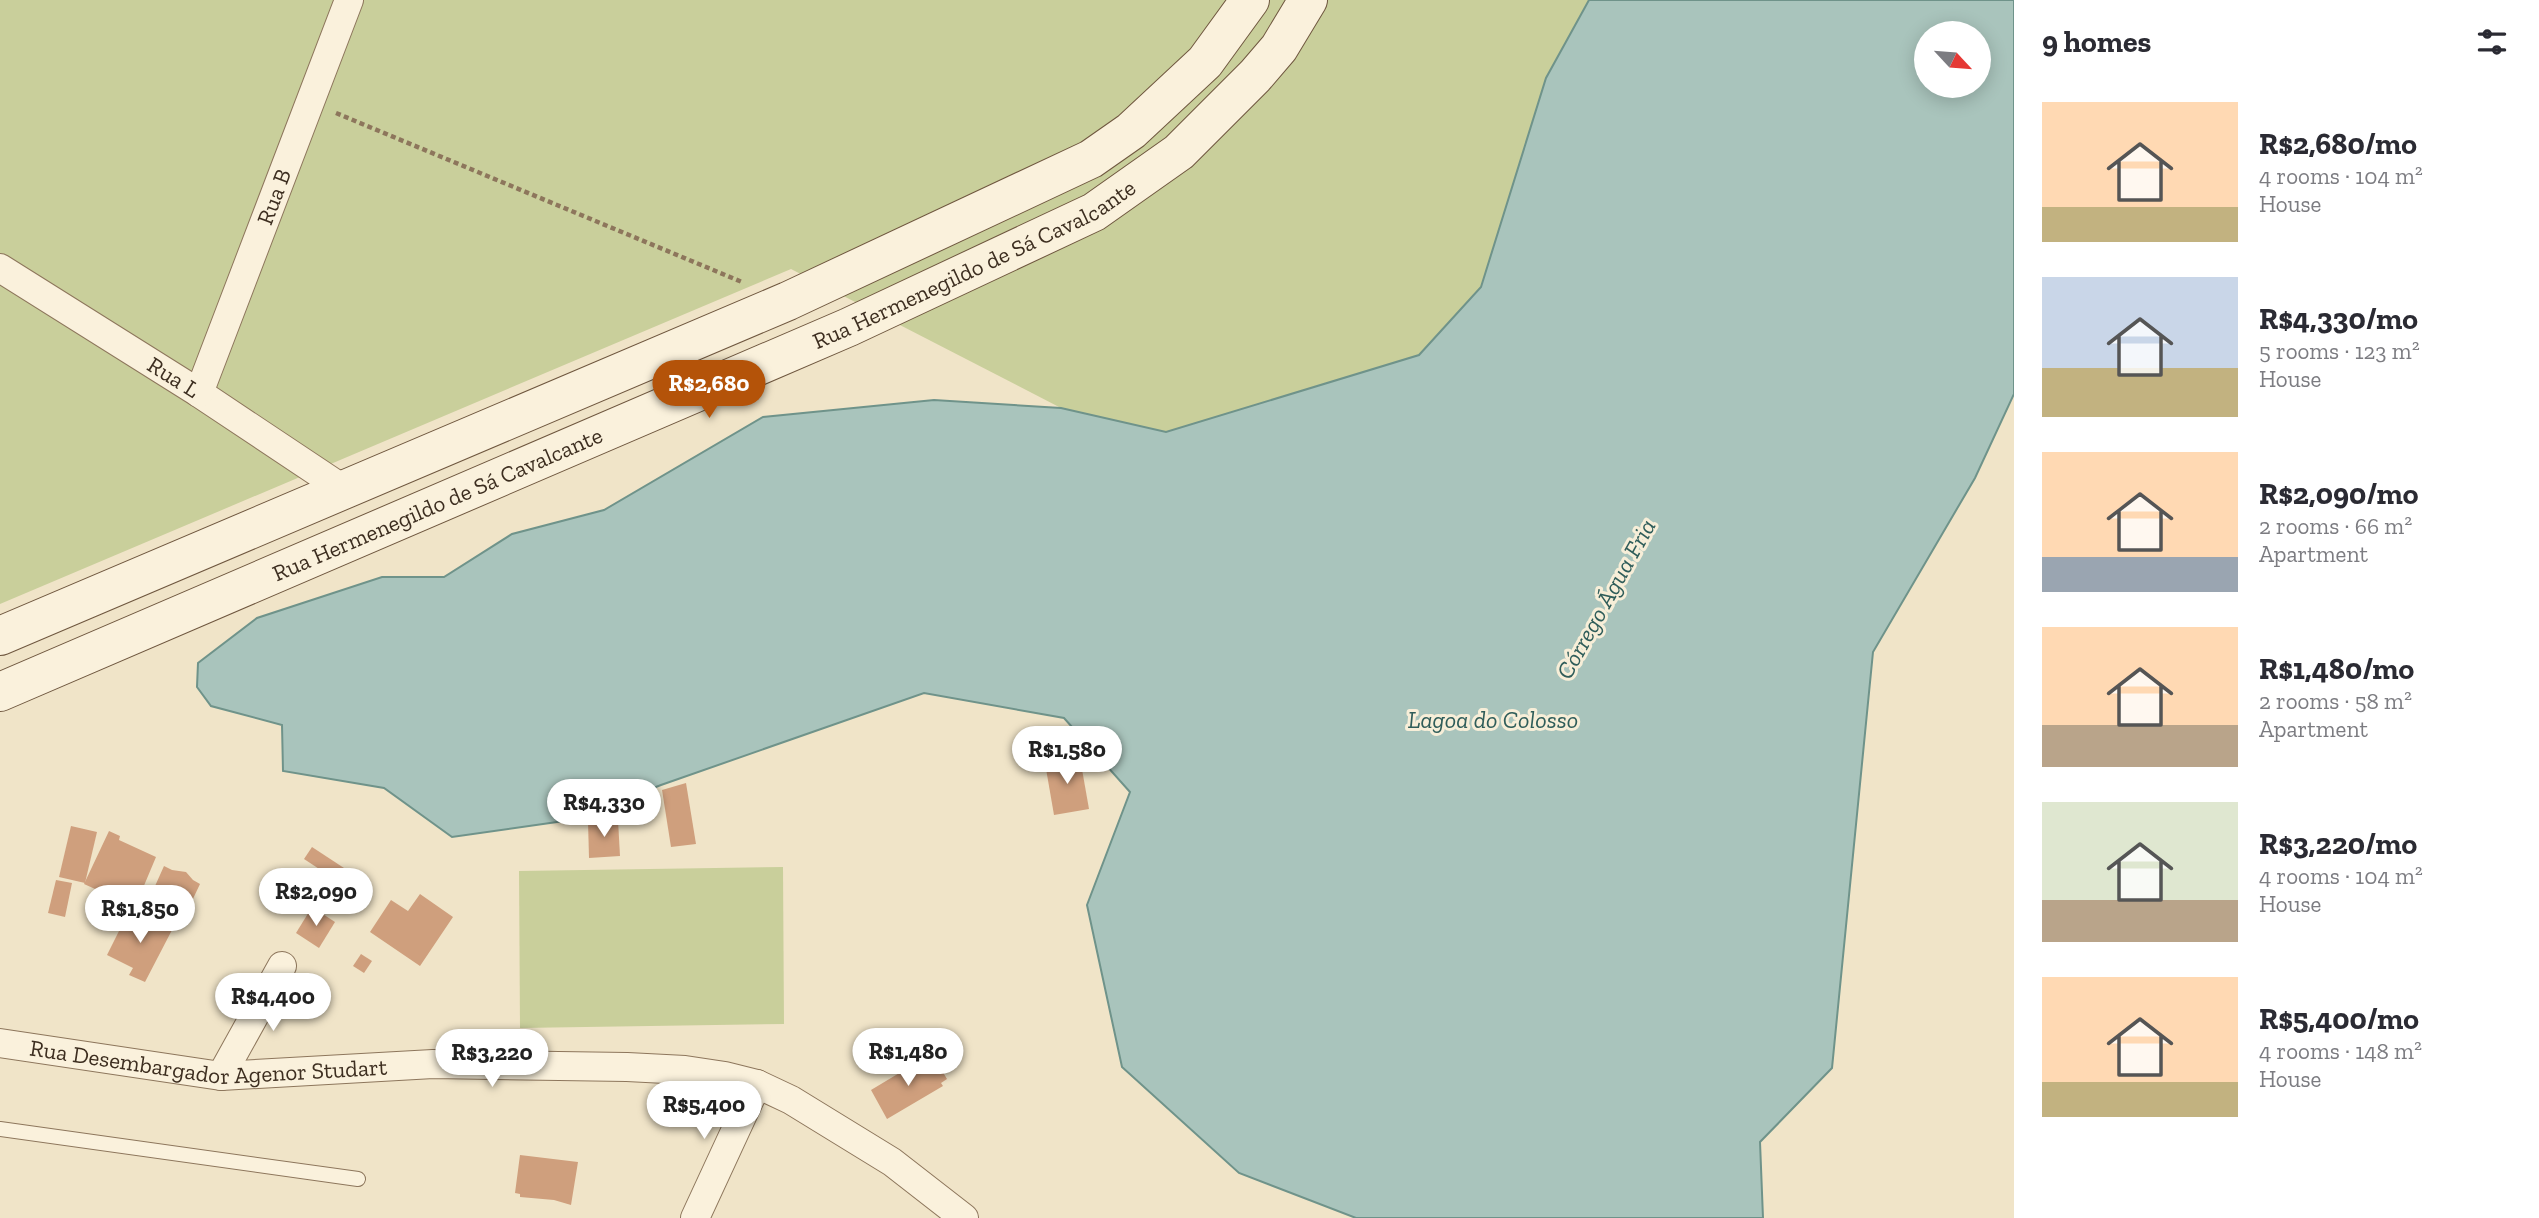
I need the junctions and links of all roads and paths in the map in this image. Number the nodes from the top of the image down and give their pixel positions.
1 (349, 0) edge
2 (1250, 0) edge
3 (1308, 0) edge
4 (309, 102) junction
5 (0, 268) edge
6 (788, 301) junction
7 (199, 393) junction
8 (343, 489) junction
9 (0, 636) edge
10 (0, 692) edge
11 (282, 966) dead end
12 (0, 1043) edge
13 (221, 1076) junction
14 (757, 1084) junction
15 (0, 1129) edge
16 (358, 1179) dead end
17 (695, 1218) edge
18 (964, 1218) edge

1 - 4 street, Rua B
2 - 6 street, Rua Hermenegildo de Sá Cavalcante
3 - 10 street, Rua Hermenegildo de Sá Cavalcante
4 - 6 path
4 - 7 street, Rua B
5 - 7 street, Rua L
6 - 8 street, Rua Hermenegildo de Sá Cavalcante
7 - 8 street, Rua L
8 - 9 street, Rua Hermenegildo de Sá Cavalcante
11 - 13 street
12 - 13 street, Rua Desembargador Agenor Studart
13 - 14 street, Rua Desembargador Agenor Studart
14 - 17 street
14 - 18 street, Rua Desembargador Agenor Studart
15 - 16 lane

